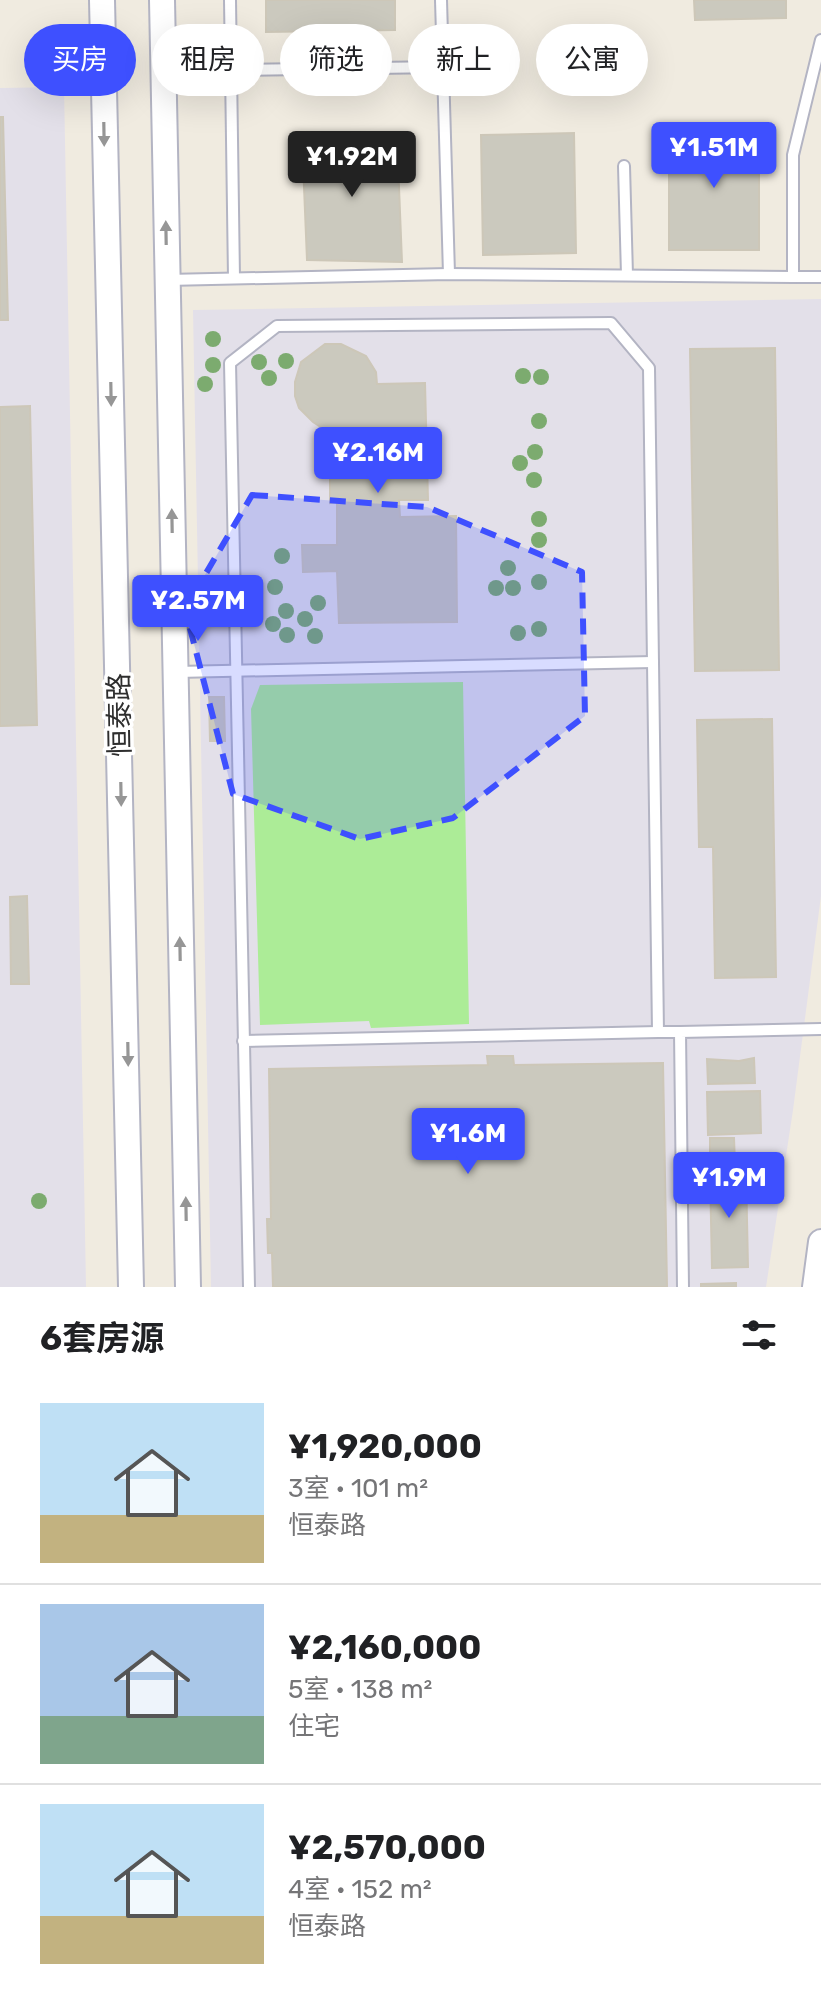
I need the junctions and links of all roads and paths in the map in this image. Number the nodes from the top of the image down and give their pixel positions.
1 (102, 0) edge
2 (162, 0) edge
3 (230, 0) edge
4 (441, 0) edge
5 (230, 24) edge
6 (442, 24) edge
7 (821, 40) edge
8 (408, 67) edge
9 (264, 70) edge
10 (231, 96) edge
11 (444, 96) edge
12 (624, 166) dead end
13 (449, 274) junction
14 (627, 275) junction
15 (793, 277) junction
16 (821, 277) edge
17 (234, 278) junction
18 (167, 280) junction
19 (653, 662) junction
20 (235, 671) junction
21 (175, 672) junction
22 (821, 1029) edge
23 (658, 1032) junction
24 (680, 1032) junction
25 (243, 1041) junction
26 (821, 1242) edge
27 (131, 1287) edge
28 (188, 1287) edge
29 (249, 1287) edge
30 (683, 1287) edge
31 (815, 1287) edge

1 -> 27 street, 恒泰路
18 -> 2 street, 恒泰路
3 - 5 lane
4 - 6 lane
7 - 15 lane
8 - 9 lane
10 - 17 lane
11 - 13 lane
12 - 14 lane
13 - 14 lane
13 - 17 lane
14 - 15 lane
15 - 16 lane
17 - 18 lane
21 -> 18 street, 恒泰路
19 - 20 lane
19 - 20 lane
19 - 23 lane
20 - 21 lane
20 - 25 lane
28 -> 21 street, 恒泰路
22 - 24 lane
23 - 24 lane
23 - 25 lane
24 - 30 lane
25 - 29 lane
26 - 31 street

